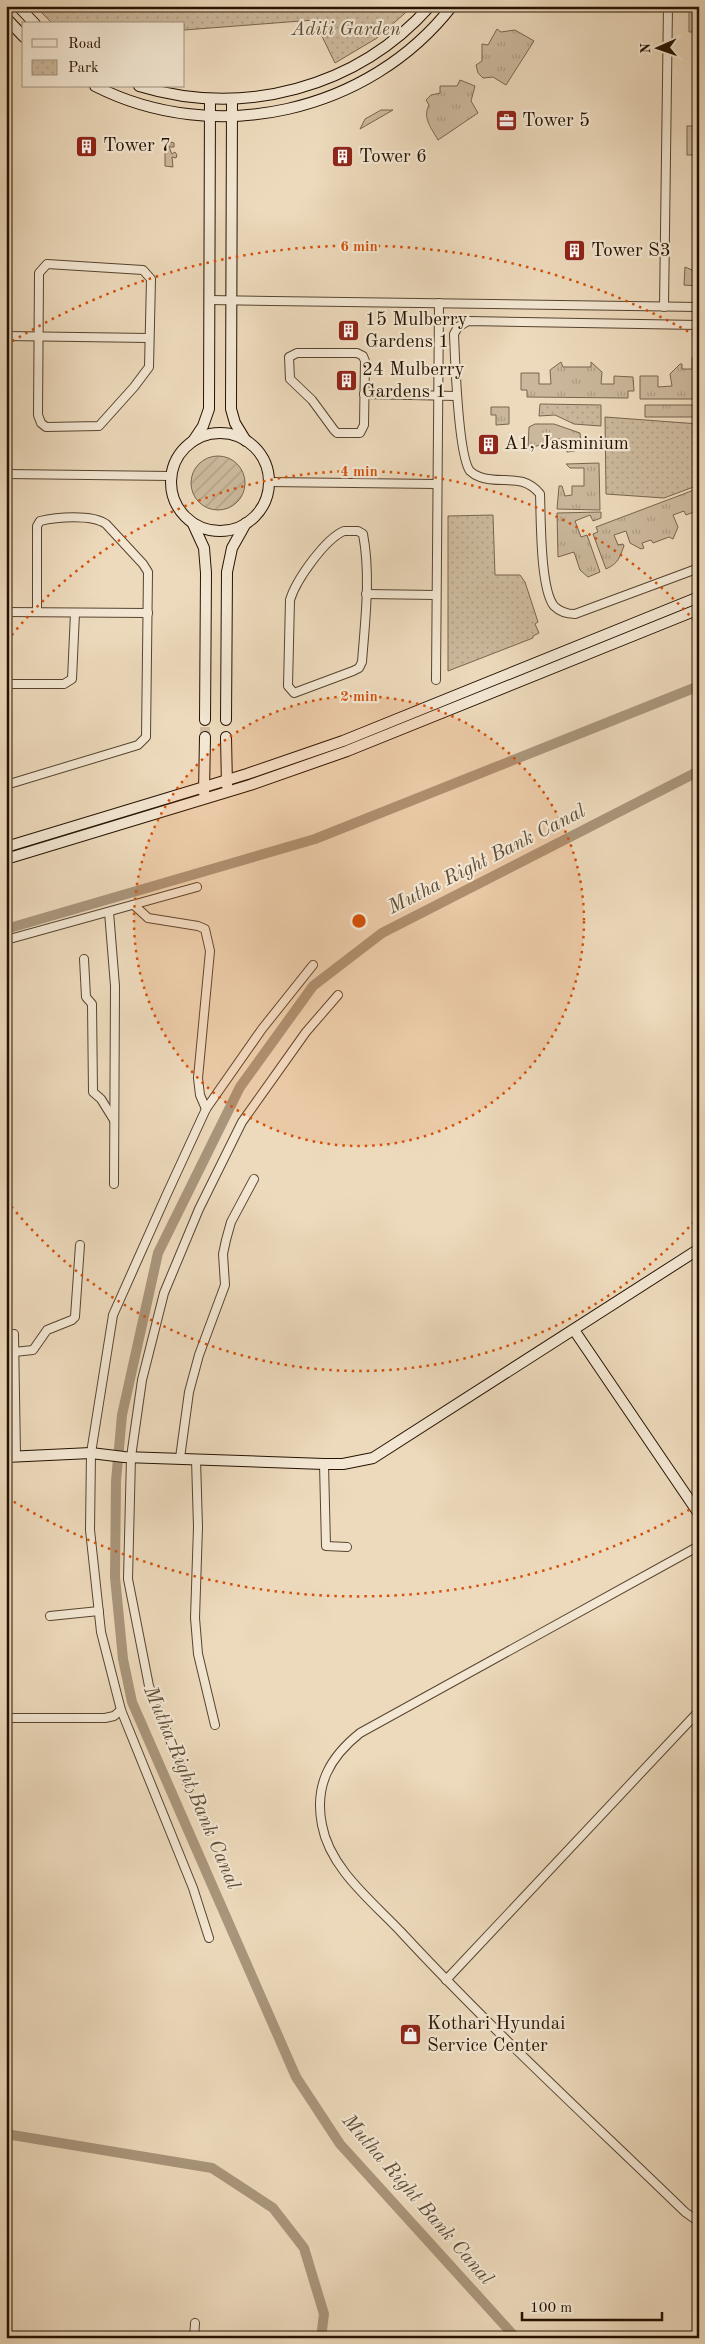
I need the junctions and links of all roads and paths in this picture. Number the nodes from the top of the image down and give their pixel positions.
1 (18, 6) edge
2 (430, 6) edge
3 (452, 6) edge
4 (668, 6) edge
5 (6, 18) edge
6 (33, 22) edge
7 (22, 35) edge
8 (100, 88) edge
9 (147, 88) edge
10 (210, 99) junction
11 (232, 100) junction
12 (210, 116) junction
13 (232, 116) junction
14 (209, 300) junction
15 (232, 300) junction
16 (439, 303) junction
17 (664, 307) junction
18 (699, 307) edge
19 (699, 324) edge
20 (6, 336) edge
21 (40, 336) junction
22 (149, 338) junction
23 (364, 394) junction
24 (456, 396) junction
25 (438, 397) junction
26 (193, 441) junction
27 (246, 441) junction
28 (6, 474) edge
29 (171, 476) junction
30 (269, 482) junction
31 (437, 484) junction
32 (193, 524) junction
33 (246, 524) junction
34 (699, 568) edge
35 (366, 594) junction
36 (436, 595) junction
37 (699, 596) edge
38 (699, 609) edge
39 (6, 612) edge
40 (37, 612) junction
41 (75, 613) junction
42 (148, 614) junction
43 (436, 680) dead end
44 (6, 684) edge
45 (205, 720) tunnel mouth
46 (226, 720) dead end
47 (205, 736) tunnel mouth
48 (226, 737) dead end
49 (226, 780) junction
50 (6, 785) edge
51 (204, 787) junction
52 (227, 792) junction
53 (205, 799) junction
54 (6, 847) edge
55 (6, 859) edge
56 (197, 887) dead end
57 (134, 905) junction
58 (109, 912) junction
59 (6, 940) edge
60 (84, 959) dead end
61 (313, 965) dead end
62 (338, 995) dead end
63 (206, 1109) junction
64 (115, 1122) junction
65 (254, 1180) dead end
66 (114, 1184) dead end
67 (80, 1245) dead end
68 (699, 1249) edge
69 (574, 1330) junction
70 (14, 1334) dead end
71 (14, 1352) junction
72 (96, 1454) junction
73 (11, 1456) edge
74 (128, 1457) junction
75 (180, 1458) junction
76 (196, 1459) junction
77 (324, 1464) junction
78 (699, 1514) edge
79 (699, 1546) edge
80 (347, 1547) dead end
81 (99, 1611) junction
82 (50, 1616) dead end
83 (121, 1710) junction
84 (699, 1710) edge
85 (6, 1718) edge
86 (215, 1725) dead end
87 (189, 1788) dead end
88 (209, 1938) dead end
89 (446, 1980) junction
90 (699, 2222) edge
91 (195, 2323) dead end
92 (194, 2338) edge

1 - 6 street
2 - 11 street
3 - 13 street
4 - 17 street
5 - 7 street
8 - 12 street
9 - 10 street
10 - 11 street
10 - 12 street
11 - 13 street
12 - 13 street
12 - 14 street
13 - 15 street
14 - 15 street
14 - 26 street
15 - 16 street
15 - 27 street
16 - 17 street
16 - 25 street
17 - 18 street
19 - 24 street
20 - 21 street
21 - 22 street
21 - 22 street
21 - 22 street
23 - 23 street
23 - 25 street
24 - 25 street
24 - 34 street
25 - 31 street
26 - 27 street
26 - 29 street
27 - 30 street
28 - 29 street
29 - 32 street
30 - 31 street
30 - 33 street
31 - 36 street
32 - 33 street
32 - 45 street
33 - 46 street
35 - 35 street
35 - 36 street
36 - 43 street
37 - 49 street
38 - 52 street
39 - 40 street
40 - 41 street
40 - 42 street
41 - 42 street
41 - 44 street
42 - 50 street
47 - 51 street
48 - 49 street
49 - 51 street
49 - 52 street
51 - 53 street
51 - 54 street
52 - 53 street
53 - 55 street
56 - 57 street
57 - 58 street
57 - 63 street
58 - 59 street
58 - 64 street
60 - 64 street
61 - 63 street
62 - 74 street
63 - 72 street
64 - 66 street
65 - 75 street
67 - 71 street
68 - 69 street
69 - 77 street
69 - 78 street
70 - 71 street
71 - 73 street
72 - 73 street
72 - 74 street
72 - 81 street
74 - 75 street
74 - 87 street
75 - 76 street
76 - 77 street
76 - 86 street
77 - 80 street
79 - 89 street
81 - 82 street
81 - 83 street
83 - 85 street
83 - 88 street
84 - 89 street
89 - 90 street
91 - 92 street

